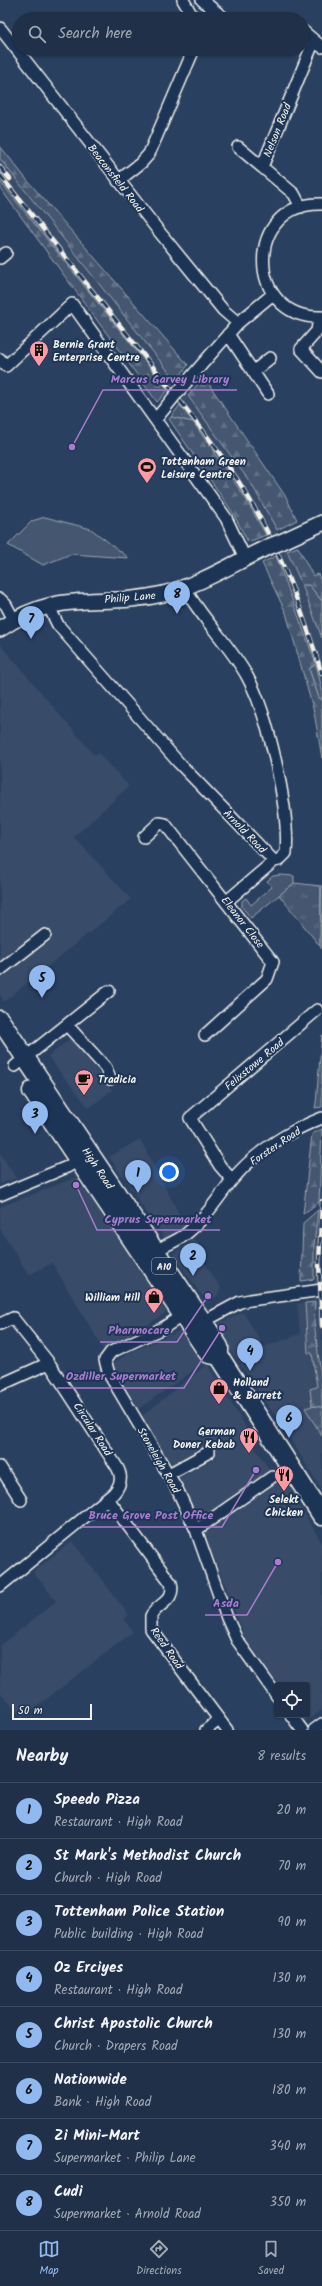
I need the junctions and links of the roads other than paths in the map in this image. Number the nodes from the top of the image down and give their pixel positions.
1 (183, 0) edge
2 (202, 0) edge
3 (190, 12) edge
4 (214, 12) edge
5 (0, 28) edge
6 (310, 37) edge
7 (12, 44) edge
8 (318, 44) edge
9 (22, 56) edge
10 (191, 56) edge
11 (238, 147) dead end
12 (262, 167) junction
13 (118, 181) junction
14 (322, 204) edge
15 (301, 207) junction
16 (273, 294) junction
17 (321, 317) edge
18 (238, 323) junction
19 (228, 334) junction
20 (270, 358) dead end
21 (0, 359) edge
22 (253, 372) junction
23 (322, 372) edge
24 (268, 394) dead end
25 (156, 419) junction
26 (322, 522) edge
27 (245, 558) junction
28 (184, 587) junction
29 (0, 599) edge
30 (48, 605) junction
31 (14, 620) junction
32 (0, 629) edge
33 (144, 837) dead end
34 (274, 861) junction
35 (227, 901) junction
36 (45, 935) dead end
37 (0, 970) edge
38 (109, 991) dead end
39 (318, 1010) dead end
40 (0, 1020) edge
41 (67, 1025) junction
42 (205, 1035) dead end
43 (0, 1042) edge
44 (20, 1062) junction
45 (110, 1079) dead end
46 (322, 1118) edge
47 (82, 1157) junction
48 (232, 1180) junction
49 (0, 1195) edge
50 (149, 1255) junction
51 (322, 1290) edge
52 (192, 1319) junction
53 (0, 1324) edge
54 (49, 1363) junction
55 (0, 1385) edge
56 (209, 1452) dead end
57 (0, 1467) edge
58 (169, 1474) junction
59 (272, 1477) dead end
60 (108, 1499) junction
61 (21, 1500) dead end
62 (322, 1516) edge
63 (196, 1530) junction
64 (0, 1586) edge
65 (274, 1692) edge
66 (293, 1718) edge
67 (219, 1720) junction
68 (206, 1730) edge
69 (227, 1730) edge
70 (302, 1730) edge

1 - 3 street
2 - 4 street
5 - 7 street, Beaconsfield Road
6 - 8 street
8 - 12 street, Nelson Road
9 - 13 street, Beaconsfield Road
10 - 13 street
11 - 12 street
12 - 15 street, Nelson Road
13 - 18 street, Beaconsfield Road
14 - 15 street
15 - 16 street
16 - 17 street
16 - 18 street
17 - 23 street
18 - 19 street
19 - 22 street
19 - 25 street, bridge
20 - 22 street
21 - 25 street
22 - 24 street
25 - 27 street
26 - 27 main road, Philip Lane, bridge
27 - 28 main road, Philip Lane
28 - 30 main road, Philip Lane
28 - 34 street, Arnold Road
29 - 31 street
30 - 31 main road, Philip Lane
30 - 34 street, Arnold Road
31 - 32 main road, Philip Lane
33 - 35 street, Eleanor Close
34 - 35 street
35 - 42 street, Eleanor Close
36 - 37 street
38 - 41 street
39 - 48 street, Felixstowe Road
40 - 44 highway, High Road / A10
41 - 44 street
41 - 45 street
43 - 44 highway, High Road / A10
44 - 47 highway, High Road / A10
46 - 48 street, Forster Road
47 - 49 street
47 - 50 highway, High Road / A10
48 - 50 street, Forster Road
50 - 52 highway, High Road / A10
51 - 52 street
52 - 58 street, Stoneleigh Road
52 - 62 highway, High Road / A10
53 - 54 street, Circular Road
54 - 55 street
54 - 60 street, Circular Road
56 - 58 street
57 - 61 street
58 - 63 street, Stoneleigh Road
59 - 63 street
60 - 64 street
60 - 67 street, Reed Road
63 - 65 street, Stoneleigh Road
66 - 70 street
67 - 68 street
67 - 69 street, Reed Road

